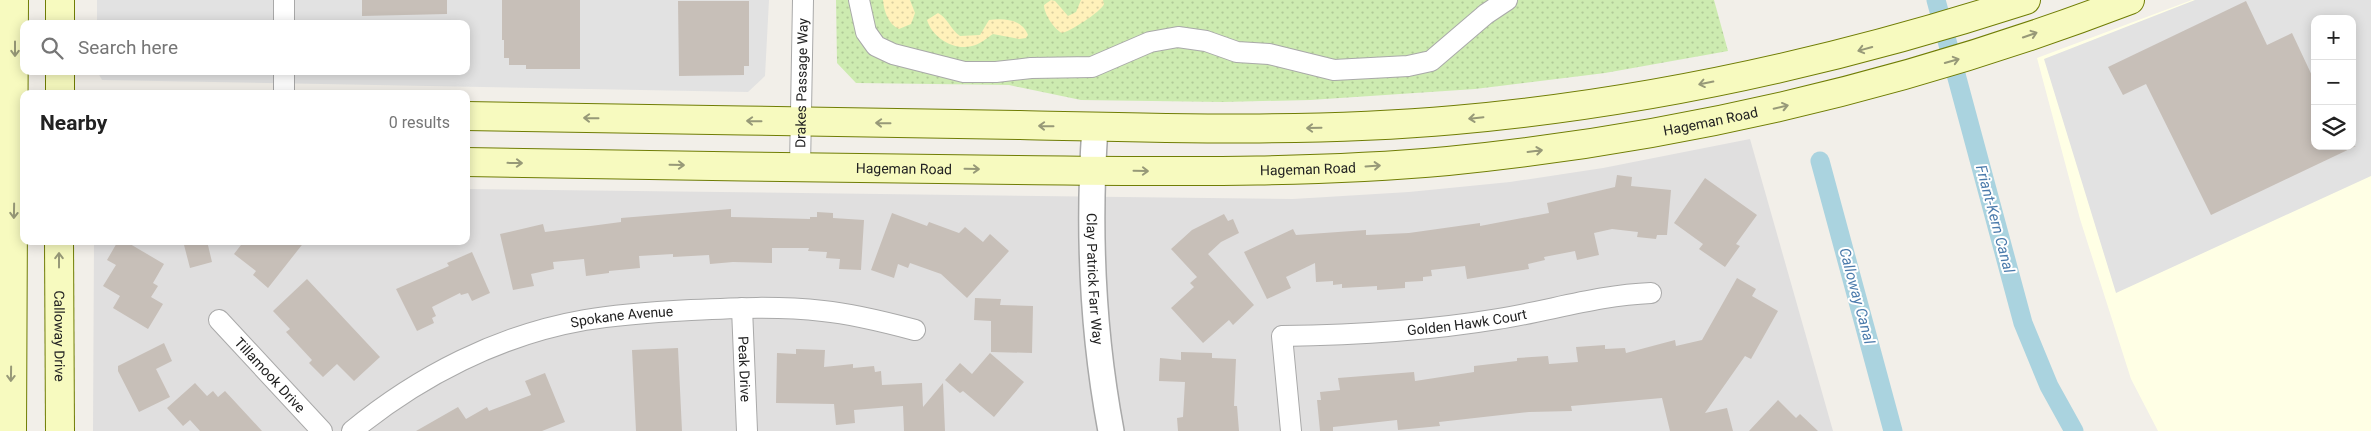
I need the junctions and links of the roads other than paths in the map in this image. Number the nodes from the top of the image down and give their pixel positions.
1 (14, 0) edge
2 (60, 0) edge
3 (284, 0) edge
4 (804, 0) edge
5 (859, 0) edge
6 (1506, 0) edge
7 (2026, 0) edge
8 (2130, 0) edge
9 (60, 20) edge
10 (284, 20) edge
11 (60, 75) edge
12 (284, 75) edge
13 (60, 90) edge
14 (284, 90) edge
15 (13, 116) edge
16 (802, 122) junction
17 (472, 123) edge
18 (1094, 127) junction
19 (13, 159) edge
20 (470, 162) edge
21 (800, 167) junction
22 (1092, 170) junction
23 (59, 245) edge
24 (1651, 294) dead end
25 (742, 308) junction
26 (219, 320) dead end
27 (915, 330) dead end
28 (12, 431) edge
29 (60, 431) edge
30 (322, 431) edge
31 (352, 431) edge
32 (747, 431) edge
33 (1111, 431) edge
34 (1291, 431) edge

1 -> 15 main road
2 - 9 main road
3 - 10 street
4 - 16 street, Drakes Passage Way
5 - 6 street
7 -> 18 main road
22 -> 8 main road, Hageman Road
11 - 13 main road
12 - 14 street
15 - 19 main road
16 -> 17 main road
18 -> 16 main road
16 - 21 street, Drakes Passage Way
18 - 22 street, Clay Patrick Farr Way
19 -> 28 main road
20 -> 21 main road, Hageman Road
21 -> 22 main road, Hageman Road
22 - 33 street, Clay Patrick Farr Way
29 -> 23 main road, Calloway Drive
24 - 34 street, Golden Hawk Court
25 - 27 street, Spokane Avenue
25 - 31 street, Spokane Avenue
25 - 32 street, Peak Drive
26 - 30 street, Tillamook Drive

